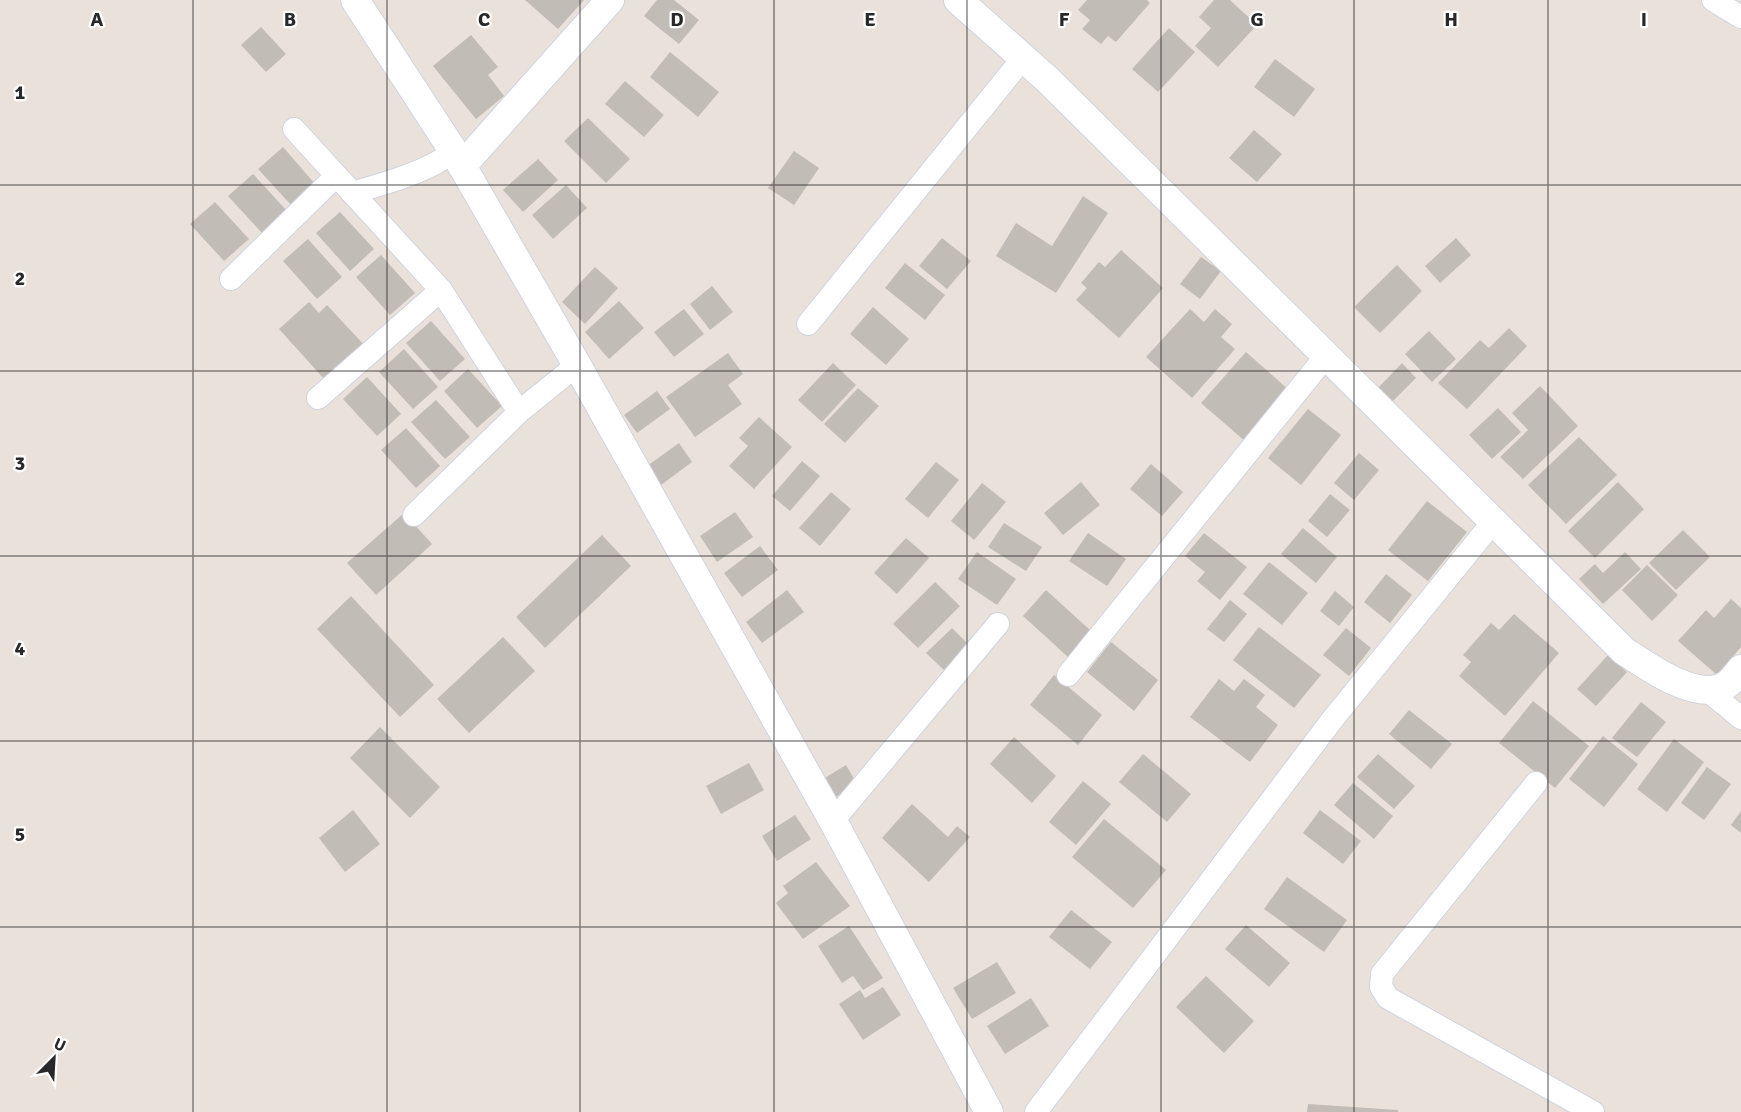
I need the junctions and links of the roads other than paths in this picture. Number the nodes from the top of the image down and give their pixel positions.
1 (355, 0) edge
2 (610, 0) edge
3 (958, 0) edge
4 (1713, 0) edge
5 (1741, 17) edge
6 (1023, 58) junction
7 (294, 129) dead end
8 (448, 160) junction
9 (336, 176) junction
10 (352, 193) junction
11 (231, 279) dead end
12 (441, 290) junction
13 (808, 324) dead end
14 (1326, 356) junction
15 (567, 373) junction
16 (318, 398) dead end
17 (519, 412) junction
18 (414, 515) dead end
19 (1493, 522) junction
20 (998, 624) dead end
21 (1741, 669) edge
22 (1068, 675) dead end
23 (1707, 690) junction
24 (1741, 718) edge
25 (1536, 783) dead end
26 (833, 821) junction
27 (989, 1112) edge
28 (1036, 1112) edge
29 (1593, 1112) edge

1 - 8 street
2 - 8 street
3 - 6 street
4 - 5 street
6 - 13 street
6 - 14 street
7 - 9 street
8 - 10 street
8 - 15 street
9 - 10 street
9 - 11 street
10 - 12 street
12 - 16 street
12 - 17 street
14 - 19 street
14 - 22 street
15 - 17 street
15 - 26 street
17 - 18 street
19 - 23 street
19 - 28 street
20 - 26 street
21 - 23 street
23 - 24 street
25 - 29 street
26 - 27 street

